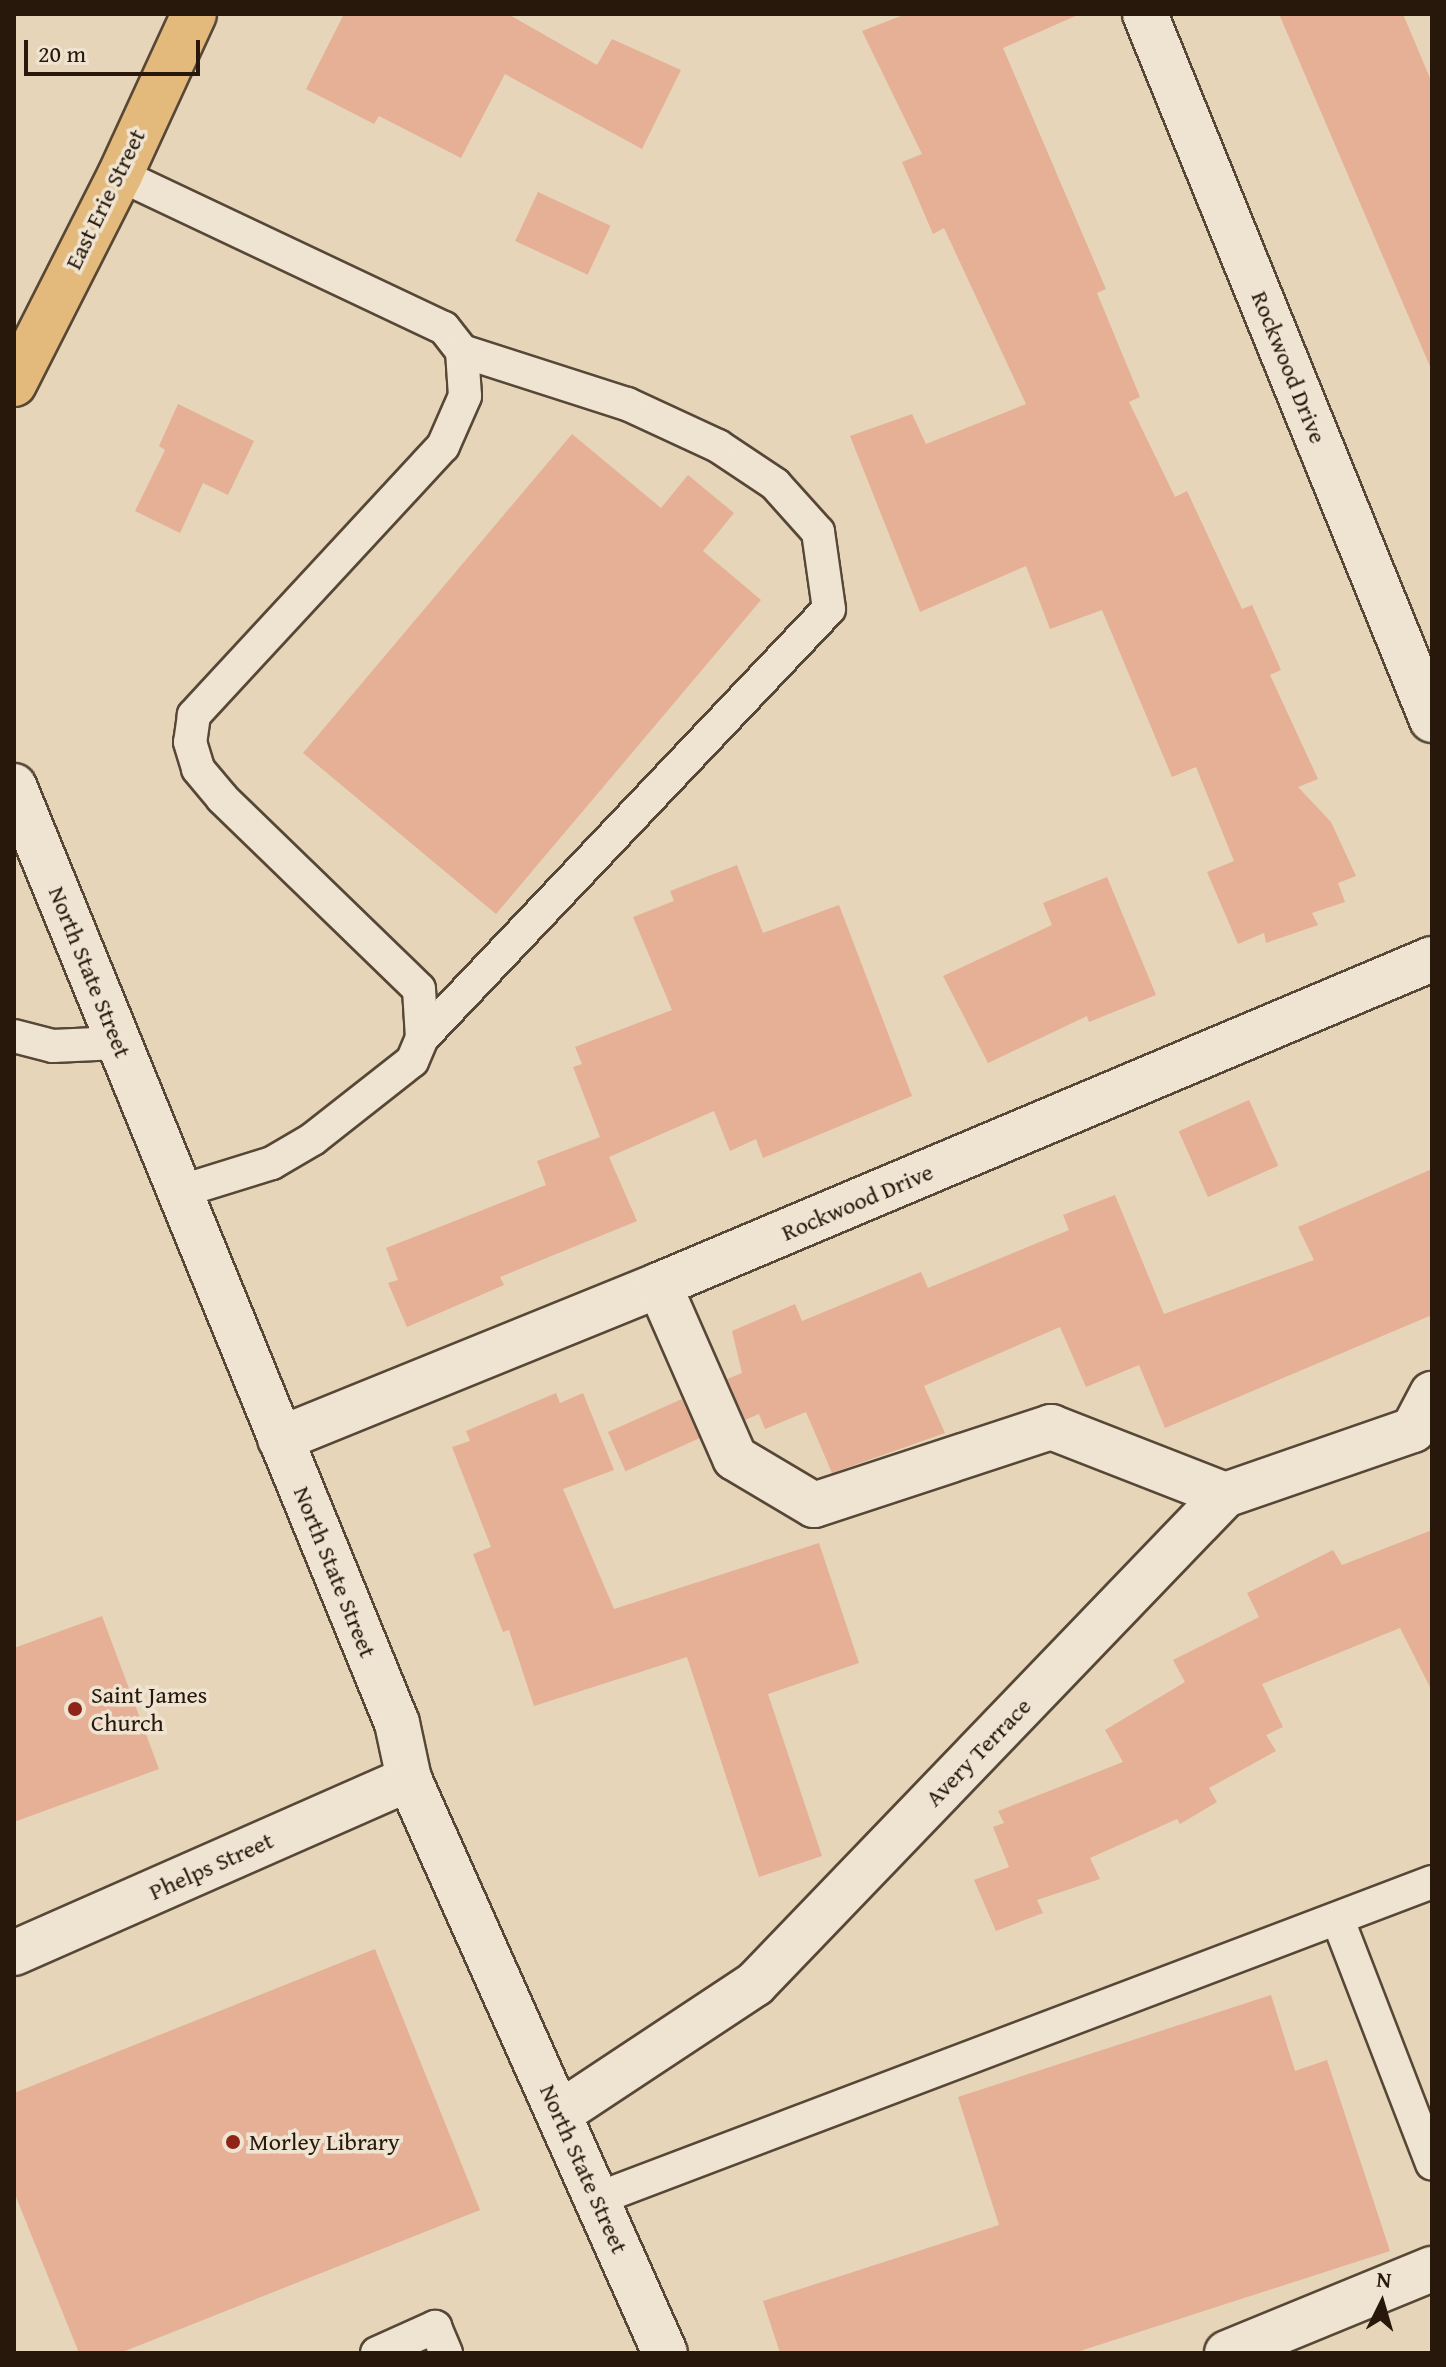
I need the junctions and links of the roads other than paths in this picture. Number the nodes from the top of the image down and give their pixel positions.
1 (194, 14) edge
2 (1145, 14) edge
3 (120, 175) junction
4 (462, 351) junction
5 (14, 384) edge
6 (1432, 720) edge
7 (14, 786) edge
8 (1432, 959) edge
9 (14, 1036) edge
10 (422, 1038) junction
11 (118, 1043) junction
12 (179, 1192) junction
13 (659, 1285) junction
14 (1426, 1421) edge
15 (280, 1439) junction
16 (1225, 1495) junction
17 (409, 1779) junction
18 (1432, 1882) edge
19 (1338, 1920) junction
20 (14, 1953) edge
21 (560, 2113) junction
22 (1432, 2163) edge
23 (599, 2198) junction
24 (1432, 2269) edge
25 (377, 2353) edge
26 (446, 2353) edge
27 (665, 2353) edge
28 (1227, 2353) edge

1 - 3 main road, East Erie Street
2 - 6 street, Rockwood Drive
3 - 4 lane
3 - 5 main road, East Erie Street
4 - 10 lane
4 - 10 lane
7 - 11 street, North State Street
8 - 13 street, Rockwood Drive
9 - 11 lane
10 - 12 lane
11 - 12 street, North State Street
12 - 15 street, North State Street
13 - 15 street, Rockwood Drive
13 - 16 street
14 - 16 street, Avery Terrace
15 - 17 street, North State Street
16 - 21 street, Avery Terrace
17 - 20 street, Phelps Street
17 - 21 street, North State Street
18 - 19 lane
19 - 22 lane
19 - 23 lane
21 - 23 street, North State Street
23 - 27 street, North State Street
24 - 28 street
25 - 26 lane

